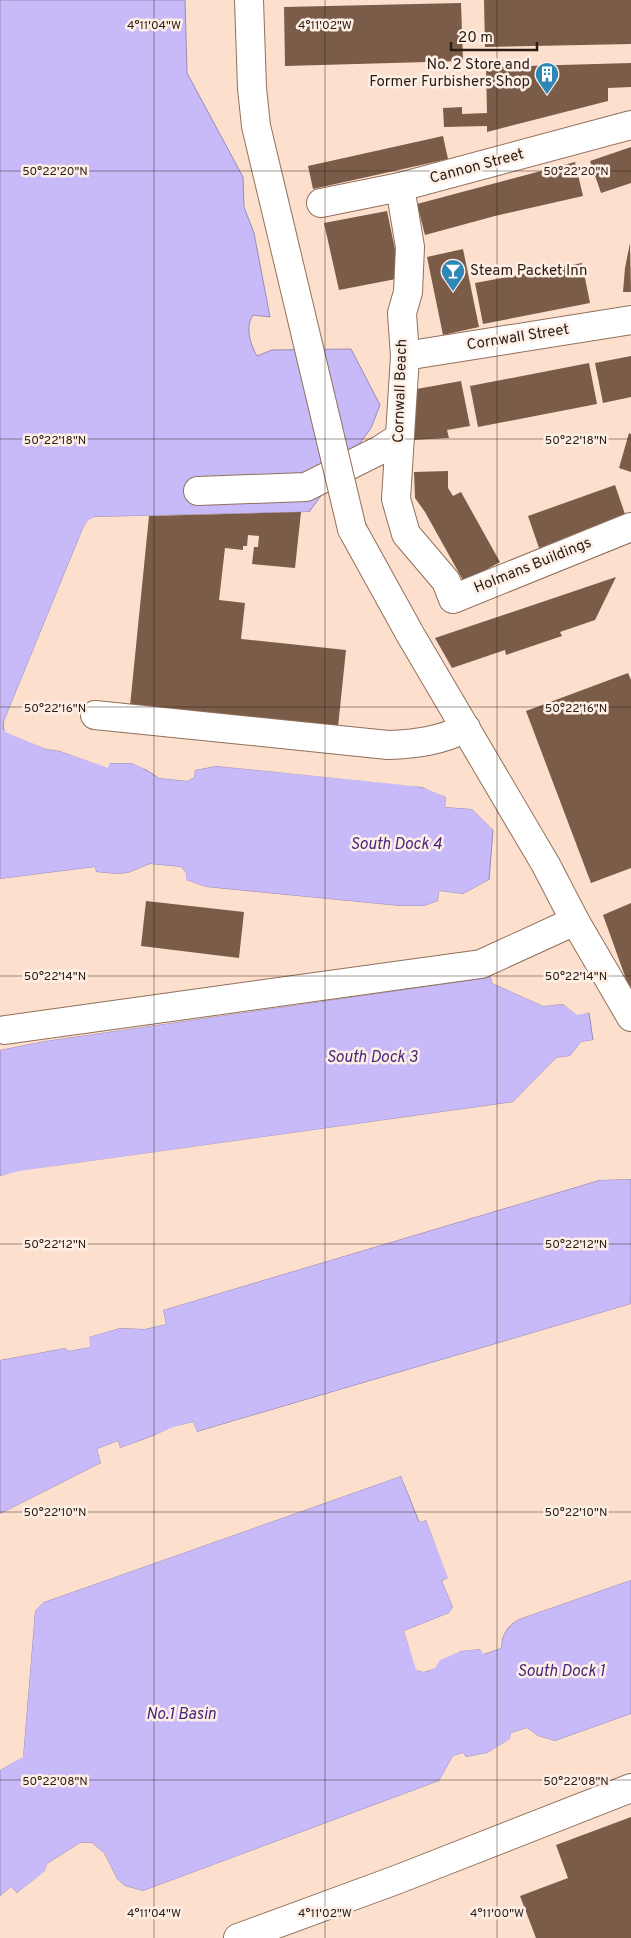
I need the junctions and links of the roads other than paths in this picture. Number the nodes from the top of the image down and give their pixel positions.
1 (249, 0) edge
2 (631, 125) edge
3 (400, 188) junction
4 (321, 203) dead end
5 (631, 320) edge
6 (405, 356) junction
7 (400, 437) junction
8 (198, 491) dead end
9 (631, 527) edge
10 (446, 581) joint
11 (95, 715) dead end
12 (466, 728) junction
13 (575, 921) junction
14 (631, 1017) edge
15 (5, 1030) dead end
16 (631, 1788) edge
17 (238, 1938) edge

1 - 12 lane, bridge
2 - 3 lane, Cannon Street
3 - 4 lane, Cannon Street
3 - 6 lane, Cornwall Beach
5 - 6 lane, Cornwall Street
6 - 7 lane, Cornwall Beach
7 - 8 lane
7 - 10 lane, Cornwall Beach
9 - 10 lane, Holmans Buildings
11 - 12 lane
12 - 13 lane
13 - 14 lane
13 - 15 lane
16 - 17 lane

